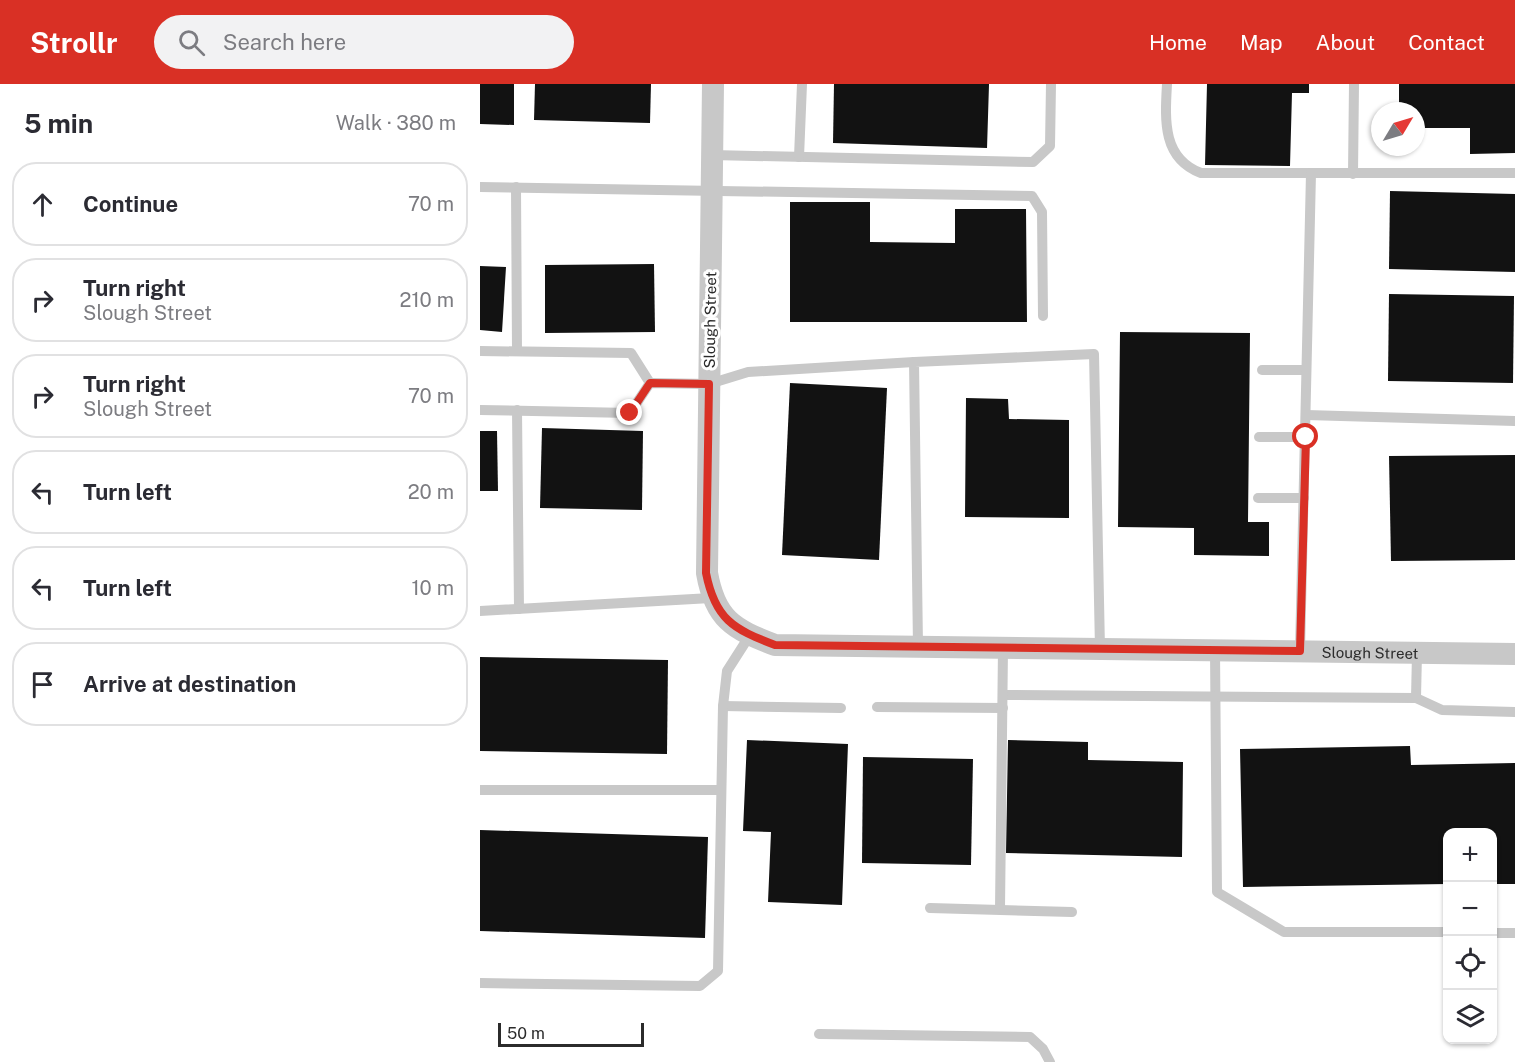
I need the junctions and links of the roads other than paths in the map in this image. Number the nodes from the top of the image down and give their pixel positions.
1 (713, 84) edge
2 (802, 84) edge
3 (1051, 84) edge
4 (1167, 84) edge
5 (1354, 84) edge
6 (712, 155) junction
7 (799, 157) junction
8 (1515, 172) edge
9 (1311, 173) junction
10 (1353, 174) junction
11 (480, 187) edge
12 (516, 187) junction
13 (711, 191) junction
14 (1043, 316) dead end
15 (480, 351) edge
16 (517, 351) junction
17 (914, 362) junction
18 (1262, 370) dead end
19 (1306, 370) junction
20 (650, 383) junction
21 (709, 384) junction
22 (480, 410) edge
23 (517, 410) junction
24 (1306, 415) junction
25 (1515, 421) edge
26 (1259, 436) dead end
27 (1306, 437) junction
28 (1258, 498) dead end
29 (1304, 498) junction
30 (711, 598) junction
31 (519, 609) junction
32 (480, 611) edge
33 (750, 635) junction
34 (918, 646) junction
35 (1003, 648) junction
36 (1100, 649) junction
37 (1215, 650) junction
38 (1300, 651) junction
39 (1417, 653) junction
40 (1515, 654) edge
41 (1003, 695) junction
42 (1214, 696) junction
43 (1416, 698) junction
44 (723, 706) junction
45 (877, 707) dead end
46 (841, 708) dead end
47 (1002, 708) junction
48 (1515, 712) edge
49 (480, 790) edge
50 (719, 790) junction
51 (930, 908) dead end
52 (1000, 909) junction
53 (1072, 912) dead end
54 (1443, 932) edge
55 (1497, 933) edge
56 (1515, 933) edge
57 (480, 983) edge
58 (819, 1034) dead end
59 (1050, 1062) edge

1 - 6 street, Slough Street
2 - 7 lane
3 - 7 lane
4 - 9 lane
5 - 10 lane
6 - 7 lane
6 - 13 street, Slough Street
8 - 10 lane
9 - 10 lane
9 - 19 lane
11 - 12 lane
12 - 13 lane
12 - 16 lane
13 - 14 lane
13 - 21 street, Slough Street
15 - 16 lane
16 - 20 lane
17 - 21 lane
17 - 34 lane
17 - 36 lane
18 - 19 lane
19 - 24 lane
20 - 21 lane
20 - 23 lane
21 - 30 street, Slough Street
22 - 23 lane
23 - 31 lane
24 - 25 lane
24 - 27 lane
26 - 27 lane
27 - 29 lane
28 - 29 lane
29 - 38 lane
30 - 31 lane
30 - 33 street, Slough Street
31 - 32 lane
33 - 34 street, Slough Street
33 - 44 lane
34 - 35 street, Slough Street
35 - 36 street, Slough Street
35 - 41 lane
36 - 37 street, Slough Street
37 - 38 street, Slough Street
37 - 42 lane
38 - 39 street, Slough Street
39 - 40 street, Slough Street
39 - 43 lane
41 - 42 lane
41 - 47 lane
42 - 43 lane
42 - 54 lane
43 - 48 lane
44 - 46 lane
44 - 50 lane
45 - 47 lane
47 - 52 lane
49 - 50 lane
50 - 57 lane
51 - 52 lane
52 - 53 lane
55 - 56 lane
58 - 59 lane

